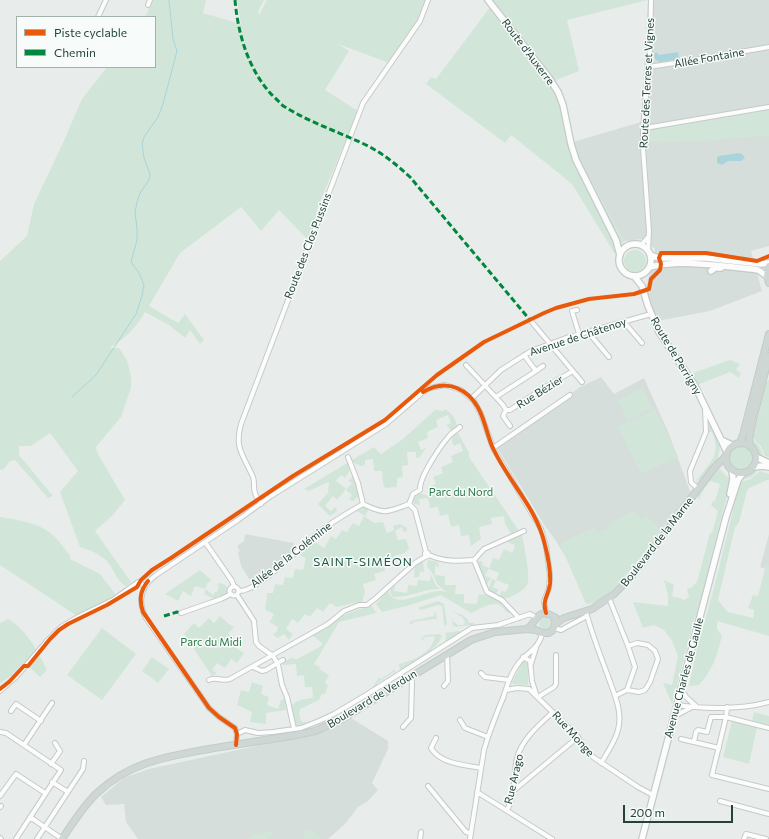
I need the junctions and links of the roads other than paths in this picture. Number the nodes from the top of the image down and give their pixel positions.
1 (106, 0) edge
2 (150, 0) edge
3 (428, 0) edge
4 (488, 0) edge
5 (652, 0) edge
6 (148, 5) dead end
7 (98, 16) edge
8 (769, 47) edge
9 (648, 67) junction
10 (769, 107) edge
11 (643, 130) junction
12 (648, 237) junction
13 (616, 240) junction
14 (639, 245) junction
15 (627, 247) junction
16 (649, 252) junction
17 (620, 255) junction
18 (769, 262) edge
19 (769, 266) edge
20 (650, 267) junction
21 (745, 268) junction
22 (711, 271) dead end
23 (645, 273) junction
24 (634, 276) junction
25 (767, 276) junction
26 (769, 283) edge
27 (642, 286) junction
28 (577, 310) dead end
29 (651, 314) junction
30 (531, 321) dead end
31 (624, 322) junction
32 (588, 332) junction
33 (579, 334) junction
34 (769, 334) edge
35 (642, 343) dead end
36 (550, 344) junction
37 (524, 355) junction
38 (769, 356) edge
39 (609, 357) dead end
40 (466, 365) dead end
41 (543, 366) dead end
42 (536, 371) junction
43 (573, 371) junction
44 (761, 374) junction
45 (582, 382) dead end
46 (485, 385) junction
47 (570, 395) dead end
48 (496, 397) junction
49 (472, 398) junction
50 (704, 404) junction
51 (506, 410) junction
52 (510, 426) dead end
53 (460, 428) dead end
54 (721, 439) junction
55 (740, 443) junction
56 (732, 445) junction
57 (750, 446) junction
58 (493, 448) junction
59 (726, 454) junction
60 (348, 457) dead end
61 (756, 457) junction
62 (769, 463) edge
63 (719, 464) junction
64 (753, 467) junction
65 (769, 467) edge
66 (730, 468) junction
67 (743, 473) junction
68 (698, 489) junction
69 (261, 504) junction
70 (363, 504) junction
71 (409, 504) junction
72 (726, 516) junction
73 (524, 531) dead end
74 (205, 542) junction
75 (427, 555) junction
76 (474, 560) junction
77 (145, 586) junction
78 (234, 586) junction
79 (238, 593) junction
80 (231, 594) junction
81 (609, 598) junction
82 (181, 613) dead end
83 (546, 613) junction
84 (586, 614) junction
85 (553, 617) junction
86 (519, 618) junction
87 (564, 618) junction
88 (536, 619) junction
89 (555, 626) junction
90 (527, 629) junction
91 (540, 632) junction
92 (628, 646) junction
93 (536, 647) junction
94 (447, 654) junction
95 (556, 655) dead end
96 (273, 656) junction
97 (523, 657) junction
98 (283, 660) dead end
99 (278, 664) junction
100 (253, 667) junction
101 (531, 667) junction
102 (481, 673) dead end
103 (411, 676) junction
104 (209, 680) dead end
105 (509, 680) junction
106 (444, 686) dead end
107 (681, 688) junction
108 (506, 690) junction
109 (627, 690) junction
110 (0, 691) edge
111 (537, 696) junction
112 (615, 696) junction
113 (769, 702) edge
114 (52, 703) dead end
115 (676, 705) junction
116 (692, 707) junction
117 (698, 707) junction
118 (728, 707) junction
119 (11, 711) dead end
120 (553, 712) junction
121 (674, 717) junction
122 (726, 717) junction
123 (460, 720) dead end
124 (40, 721) junction
125 (403, 727) dead end
126 (769, 728) edge
127 (294, 729) junction
128 (0, 732) edge
129 (237, 734) junction
130 (488, 737) junction
131 (578, 737) junction
132 (436, 738) dead end
133 (681, 739) dead end
134 (694, 742) junction
135 (55, 743) dead end
136 (24, 745) junction
137 (236, 745) junction
138 (719, 748) junction
139 (84, 761) dead end
140 (601, 763) junction
141 (51, 764) junction
142 (481, 768) junction
143 (52, 782) junction
144 (428, 786) dead end
145 (769, 789) edge
146 (68, 792) junction
147 (477, 792) junction
148 (512, 792) junction
149 (46, 793) junction
150 (653, 795) junction
151 (0, 796) edge
152 (720, 801) dead end
153 (507, 810) junction
154 (769, 814) edge
155 (30, 817) junction
156 (45, 827) junction
157 (421, 832) dead end
158 (470, 833) junction
159 (16, 839) edge
160 (37, 839) edge
161 (62, 839) edge
162 (420, 839) edge
163 (470, 839) edge
164 (552, 839) edge
165 (642, 839) edge
166 (744, 839) edge
167 (766, 839) edge

1 - 7 street
2 - 6 street
3 - 69 street, Route des Clos Pussins
4 - 13 street, Route d'Auxerre
5 - 9 street, Route des Terres et Vignes
8 - 9 street, Allée Fontaine
9 - 11 street, Route des Terres et Vignes
10 - 11 street
11 - 12 street, Route des Terres et Vignes
12 - 14 street
12 - 16 street, Route des Terres et Vignes
13 - 15 street
13 - 17 street, Route d'Auxerre
14 - 15 street
14 - 16 street
15 - 17 street
16 - 18 street
16 - 20 street
17 - 24 street
19 - 25 main road
20 - 21 street
20 - 23 street
21 - 22 street
21 - 25 street
23 - 24 street
23 - 27 street
24 - 27 street, Route de Perrigny
25 - 26 main road
27 - 29 street, Route de Perrigny
28 - 33 street
29 - 31 street, Avenue de Châtenoy
29 - 50 street, Route de Perrigny
30 - 36 street
31 - 32 street, Avenue de Châtenoy
31 - 35 street
32 - 33 street, Avenue de Châtenoy
32 - 39 street
33 - 36 street, Avenue de Châtenoy
34 - 44 main road
36 - 37 street, Avenue de Châtenoy
36 - 43 street
37 - 42 street
37 - 46 street, Avenue de Châtenoy
38 - 44 main road
40 - 46 street
41 - 42 street
42 - 48 street
43 - 45 street
43 - 51 street, Rue Bézier
44 - 55 main road
44 - 57 main road
46 - 48 street
46 - 49 street, Avenue de Châtenoy
47 - 58 street
48 - 51 street
49 - 58 street
49 - 69 street
50 - 54 street, Route de Perrigny
50 - 68 street, Route de Perrigny
51 - 52 street
53 - 71 street
54 - 56 street
54 - 59 street, Route de Perrigny
55 - 56 main road
55 - 57 main road
56 - 59 main road
57 - 61 main road
58 - 83 street
59 - 63 main road, Boulevard de la Marne
59 - 66 main road
60 - 70 street
61 - 62 street
61 - 64 main road
63 - 66 main road
63 - 68 main road, Boulevard de la Marne
64 - 65 street
64 - 67 main road
66 - 67 main road
66 - 72 street, Avenue Charles de Gaulle
67 - 72 street, Avenue Charles de Gaulle
68 - 81 main road, Boulevard de la Marne
69 - 74 street
70 - 71 street
70 - 79 street, Allée de la Colémine
71 - 75 street
72 - 107 street, Avenue Charles de Gaulle
73 - 76 street
74 - 77 street
74 - 78 street
75 - 76 street
75 - 96 street
76 - 86 street
77 - 110 street
77 - 129 street
78 - 79 street
78 - 80 street
79 - 80 street
79 - 96 street
80 - 82 street
81 - 84 main road, Boulevard de la Marne
81 - 92 street
83 - 85 main road
83 - 88 main road
84 - 87 main road, Boulevard de la Marne
84 - 89 street
84 - 112 street
85 - 87 main road
85 - 89 main road
86 - 88 street
86 - 127 street
87 - 89 main road
88 - 90 main road
88 - 91 main road
89 - 91 main road
90 - 91 main road, Boulevard de Verdun
90 - 94 main road, Boulevard de Verdun
91 - 93 street
92 - 109 street
92 - 109 street
93 - 97 street
93 - 101 street
94 - 103 main road, Boulevard de Verdun
94 - 106 street
95 - 111 street
96 - 99 street
96 - 100 street
97 - 101 street
97 - 105 street
98 - 99 street
99 - 100 street
99 - 127 street
100 - 104 street
101 - 111 street
102 - 105 street
103 - 125 street
103 - 137 main road, Boulevard de Verdun
105 - 108 street
107 - 115 street, Avenue Charles de Gaulle
107 - 117 street
108 - 111 street, Rue Monge
108 - 130 street
109 - 112 street
111 - 120 street, Rue Monge
112 - 140 street
113 - 118 street
114 - 124 street
115 - 116 street
115 - 121 street, Avenue Charles de Gaulle
116 - 117 street
116 - 121 street
117 - 118 street
118 - 122 street
119 - 124 street
120 - 131 street, Rue Monge
120 - 148 street, Rue Arago
121 - 150 street, Avenue Charles de Gaulle
122 - 126 street
122 - 134 street
122 - 138 street
123 - 130 street
124 - 136 street
127 - 129 street
128 - 136 street
129 - 137 street
130 - 142 street
131 - 140 street, Rue Monge
131 - 148 street
132 - 142 street
133 - 134 street
134 - 138 street
135 - 141 street
136 - 141 street
137 - 161 main road, Boulevard de Verdun
138 - 145 street
139 - 146 street
140 - 150 street, Rue Monge
141 - 143 street
142 - 147 street
143 - 146 street
143 - 149 street
144 - 158 street
146 - 156 street
147 - 153 street
147 - 158 street
148 - 153 street, Rue Arago
149 - 151 street
149 - 155 street
150 - 165 street, Avenue Charles de Gaulle
152 - 154 street
153 - 164 street
155 - 156 street
155 - 159 street
156 - 160 street
156 - 161 street
157 - 162 street
158 - 163 street
166 - 167 street

